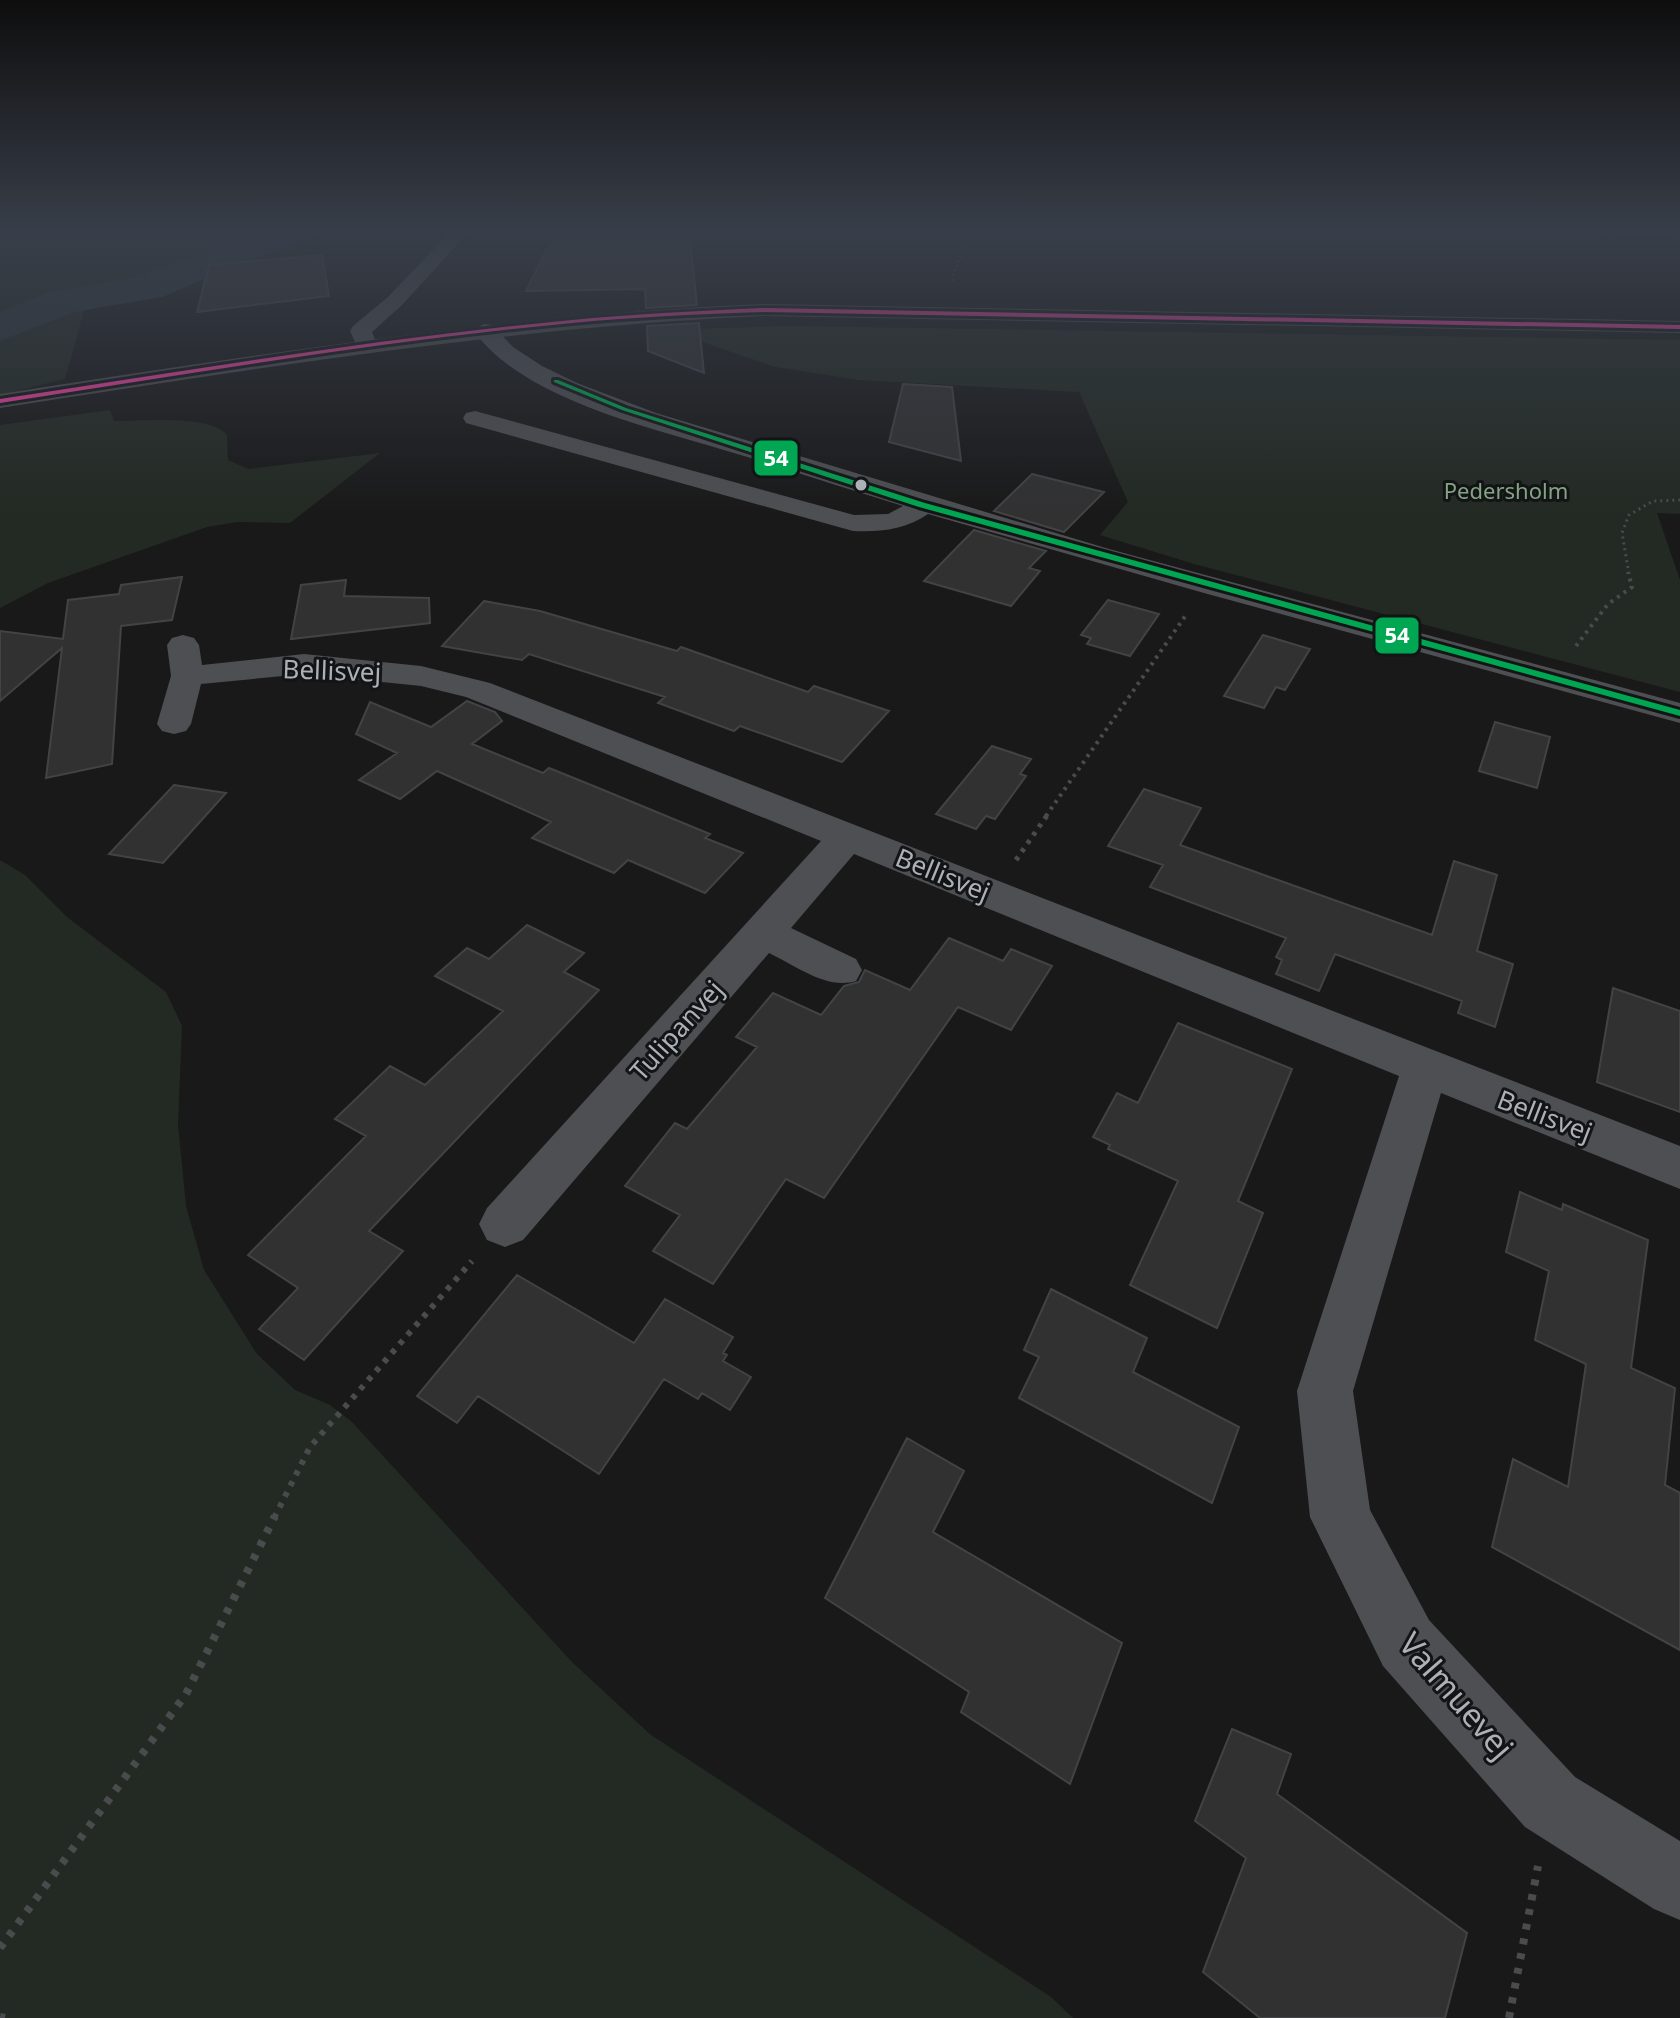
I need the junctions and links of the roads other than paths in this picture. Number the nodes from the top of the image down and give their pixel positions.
1 (366, 326) edge
2 (525, 326) edge
3 (1639, 326) edge
4 (1680, 327) edge
5 (484, 330) junction
6 (367, 346) junction
7 (0, 401) edge
8 (475, 418) dead end
9 (922, 505) junction
10 (1680, 713) edge
11 (174, 724) dead end
12 (848, 836) junction
13 (763, 932) junction
14 (841, 970) dead end
15 (1425, 1068) junction
16 (1680, 1168) edge
17 (505, 1224) road end
18 (1680, 1883) edge

1 - 6 street
2 - 5 main road
3 - 4 main road
5 - 6 main road
5 - 9 street
6 - 7 main road
8 - 9 street
9 - 10 street
11 - 12 street, Bellisvej
12 - 13 street, Tulipanvej
12 - 15 street, Bellisvej
13 - 14 street
13 - 17 street, Tulipanvej
15 - 16 street, Bellisvej
15 - 18 street, Valmuevej

